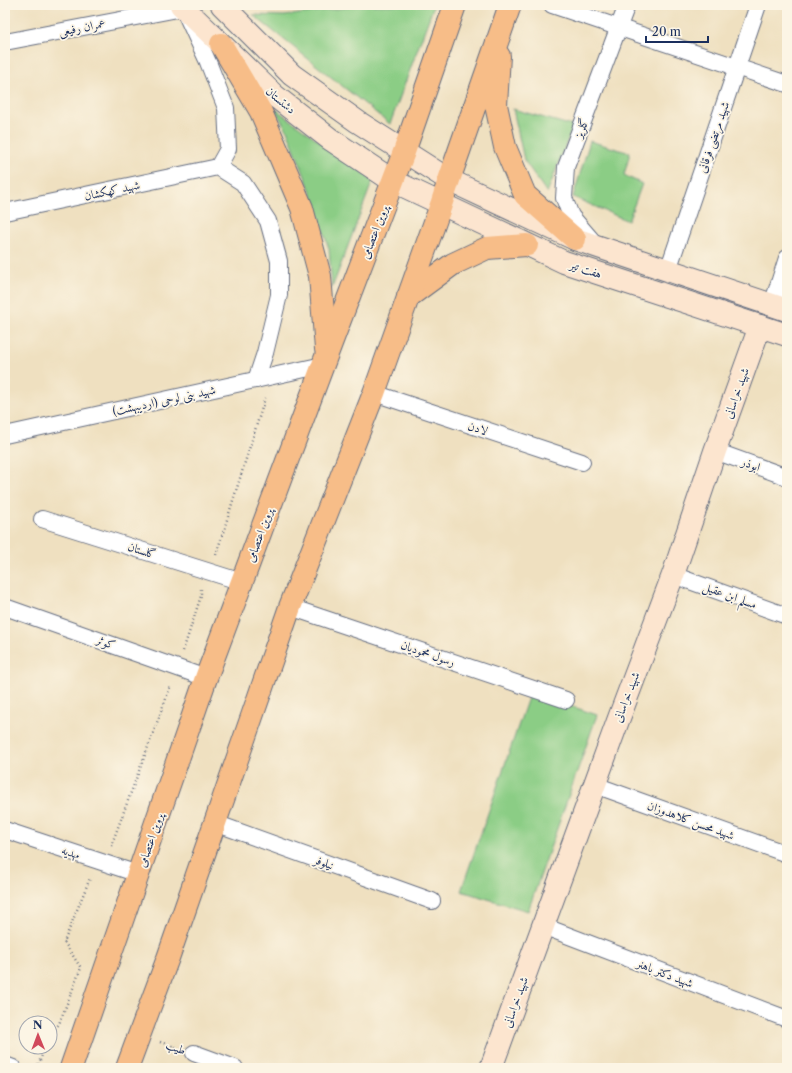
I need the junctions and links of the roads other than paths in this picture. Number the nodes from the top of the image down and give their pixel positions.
1 (222, 5) edge
2 (454, 5) edge
3 (510, 5) edge
4 (552, 5) edge
5 (627, 5) edge
6 (758, 5) edge
7 (182, 6) edge
8 (619, 28) junction
9 (500, 31) junction
10 (5, 42) edge
11 (221, 44) junction
12 (283, 65) junction
13 (736, 68) junction
14 (262, 84) junction
15 (787, 84) edge
16 (404, 152) junction
17 (218, 167) junction
18 (449, 180) junction
19 (393, 181) junction
20 (441, 205) junction
21 (5, 212) edge
22 (575, 239) junction
23 (527, 245) junction
24 (596, 245) junction
25 (787, 258) edge
26 (583, 268) junction
27 (668, 270) junction
28 (408, 297) junction
29 (780, 307) edge
30 (760, 326) junction
31 (787, 335) edge
32 (325, 359) junction
33 (256, 380) junction
34 (374, 393) junction
35 (5, 435) edge
36 (715, 451) junction
37 (582, 462) dead end
38 (787, 478) edge
39 (42, 519) dead end
40 (673, 575) junction
41 (242, 582) junction
42 (5, 607) edge
43 (290, 607) junction
44 (787, 616) edge
45 (206, 678) junction
46 (566, 700) dead end
47 (595, 785) junction
48 (215, 823) junction
49 (5, 830) edge
50 (787, 854) edge
51 (138, 874) junction
52 (432, 901) dead end
53 (542, 926) junction
54 (787, 1019) edge
55 (194, 1054) road end
56 (5, 1066) edge
57 (495, 1067) edge
58 (13, 1068) edge
59 (71, 1068) edge
60 (127, 1068) edge
61 (235, 1068) edge

1 - 12 street
2 - 16 main road, پروین اعتصامی
3 - 9 main road
4 - 8 street
5 - 8 street, گلریز
6 - 13 street, شهید مرتضی فرقانی
7 - 10 street, عمران رفیعی
7 - 11 street, دشتستان
7 - 17 street
8 - 13 street
8 - 24 street, گلریز
9 - 18 main road
9 - 22 main road
11 - 14 street, دشتستان
11 - 32 main road
12 - 14 street
12 - 16 street
13 - 15 street
13 - 27 street, شهید مرتضی فرقانی
14 - 19 street, دشتستان
16 - 18 street
16 - 19 main road, پروین اعتصامی
17 - 21 street, شهید کهکشان
17 - 33 street
18 - 20 main road
18 - 22 street
19 - 20 street, هفت تیر
19 - 32 main road, پروین اعتصامی
20 - 23 street, هفت تیر
20 - 28 main road
22 - 24 street
23 - 26 street, هفت تیر
23 - 28 main road
24 - 26 street
24 - 27 street
25 - 29 street
26 - 30 street, هفت تیر
27 - 29 street
28 - 34 main road
30 - 31 street, هفت تیر
30 - 36 street, شهید خراسانی
32 - 33 street, شهید بنی لوحی (اردیبهشت)
32 - 41 main road, پروین اعتصامی
33 - 35 street, شهید بنی لوحی (اردیبهشت)
34 - 37 street, لادن
34 - 43 main road
36 - 38 street, ابوذر
36 - 40 street, شهید خراسانی
39 - 41 street, گلستان
40 - 44 street, مسلم ابن عقیل
40 - 47 street, شهید خراسانی
41 - 45 main road, پروین اعتصامی
42 - 45 street, کوثر
43 - 46 street, رسول محمودیان
43 - 48 main road
45 - 51 main road, پروین اعتصامی
47 - 50 street, شهید محسن کلاهدوزان
47 - 53 street, شهید خراسانی
48 - 52 street, نیلوفر
48 - 60 main road
49 - 51 street, مهدیه
51 - 59 main road, پروین اعتصامی
53 - 54 street, شهید دکتر باهنر
53 - 57 street, شهید خراسانی
55 - 61 street, طیب
56 - 58 street

